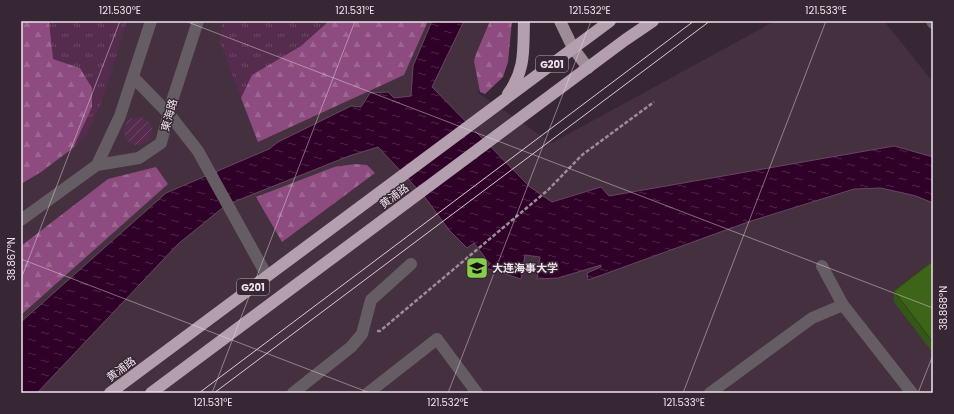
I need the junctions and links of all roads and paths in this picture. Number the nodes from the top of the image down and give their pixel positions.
1 (151, 21) edge
2 (192, 21) edge
3 (198, 21) edge
4 (524, 21) edge
5 (560, 21) edge
6 (610, 21) edge
7 (653, 21) edge
8 (194, 34) junction
9 (573, 48) junction
10 (588, 68) junction
11 (133, 77) junction
12 (654, 102) dead end
13 (499, 104) junction
14 (169, 114) junction
15 (97, 165) junction
16 (21, 220) edge
17 (411, 264) dead end
18 (822, 266) dead end
19 (267, 276) junction
20 (843, 305) junction
21 (362, 334) junction
22 (110, 393) edge
23 (151, 393) edge
24 (293, 393) edge
25 (368, 393) edge
26 (477, 393) edge
27 (710, 393) edge
28 (912, 393) edge

1 - 11 street
2 - 8 street
3 - 8 street, 東海路
4 - 13 highway
5 - 9 main road
6 - 9 highway, 黄浦路 / G201
7 - 10 highway, 黄浦路 / G201
8 - 14 street, 東海路
9 - 10 main road
9 - 13 highway, 黄浦路 / G201
10 - 23 highway, 黄浦路 / G201
11 - 14 street
11 - 15 street
12 - 21 path
13 - 19 highway, 黄浦路 / G201
14 - 15 street, 東海路
14 - 19 street
15 - 16 street
17 - 21 street
18 - 20 street
19 - 22 highway, 黄浦路 / G201
20 - 27 street
20 - 28 street
21 - 24 street
25 - 26 street

